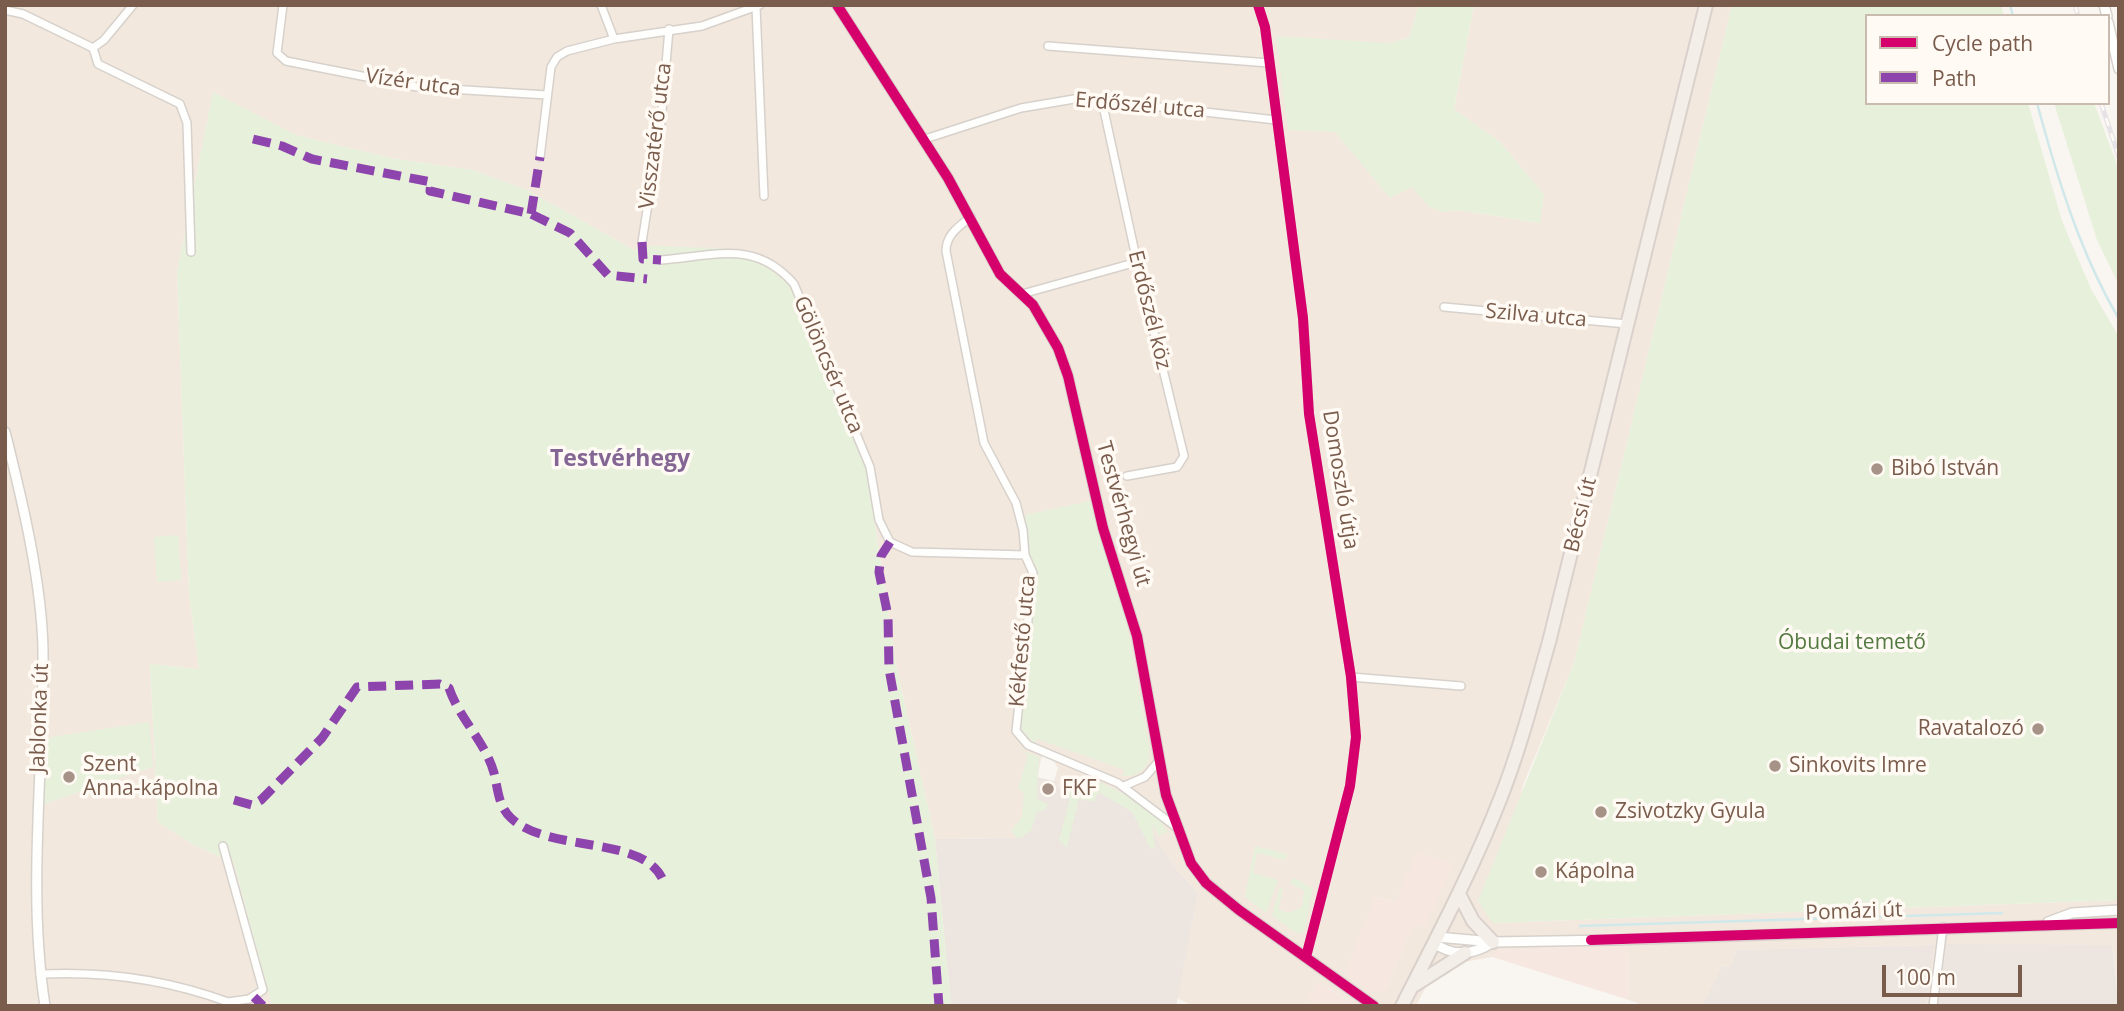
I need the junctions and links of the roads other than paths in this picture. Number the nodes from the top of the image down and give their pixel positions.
1 (133, 5) edge
2 (282, 5) edge
3 (601, 5) edge
4 (837, 5) edge
5 (1258, 5) edge
6 (1706, 5) edge
7 (758, 6) edge
8 (5, 10) edge
9 (669, 29) junction
10 (2110, 31) edge
11 (614, 38) junction
12 (1048, 46) dead end
13 (93, 48) junction
14 (1269, 63) junction
15 (2119, 69) edge
16 (547, 94) junction
17 (1102, 100) junction
18 (1276, 120) junction
19 (925, 139) junction
20 (540, 157) dead end
21 (764, 196) dead end
22 (971, 217) junction
23 (642, 242) dead end
24 (191, 252) dead end
25 (661, 260) dead end
26 (1137, 262) junction
27 (1022, 294) junction
28 (1444, 307) dead end
29 (1627, 324) junction
30 (5, 432) edge
31 (10, 473) edge
32 (1127, 476) dead end
33 (1025, 555) junction
34 (1351, 677) junction
35 (1461, 686) dead end
36 (1158, 762) junction
37 (1124, 786) junction
38 (1176, 827) junction
39 (223, 846) dead end
40 (1459, 894) junction
41 (2119, 909) edge
42 (1473, 921) junction
43 (2119, 923) edge
44 (2043, 925) junction
45 (1943, 927) junction
46 (1466, 939) junction
47 (1435, 940) junction
48 (1493, 942) junction
49 (1465, 953) junction
50 (1306, 957) junction
51 (40, 974) junction
52 (1412, 987) junction
53 (228, 1004) edge
54 (45, 1006) edge
55 (1374, 1006) edge
56 (1402, 1006) edge
57 (1933, 1006) edge

1 - 13 street
2 - 16 street, Vízér utca
3 - 11 street
4 - 19 street, Testvérhegyi út
5 - 14 street, Domoszló útja
6 - 29 main road, Bécsi út
7 - 9 street, Visszatérő utca
7 - 21 street
8 - 13 street
9 - 11 street, Visszatérő utca
9 - 23 street, Visszatérő utca
10 - 15 street
11 - 16 street, Visszatérő utca
12 - 14 street
13 - 24 street
14 - 18 street, Domoszló útja
16 - 20 street
17 - 18 street, Erdőszél utca
17 - 19 street, Erdőszél utca
17 - 26 street, Erdőszél köz
18 - 34 street, Domoszló útja
19 - 22 street, Testvérhegyi út
22 - 27 street, Testvérhegyi út
22 - 33 street, Kékfestő utca
25 - 33 street, Gölöncsér utca
26 - 27 street
26 - 32 street, Erdőszél köz
27 - 36 street, Testvérhegyi út
28 - 29 street, Szilva utca
29 - 40 main road, Bécsi út
30 - 31 street, Jablonka út
31 - 51 street, Jablonka út
33 - 37 street, Kékfestő utca
34 - 35 street
34 - 50 street, Domoszló útja
36 - 37 street
36 - 38 street, Testvérhegyi út
37 - 38 street, Kékfestő utca
38 - 50 street, Testvérhegyi út
39 - 53 street
40 - 42 main road
40 - 47 main road, Bécsi út
41 - 44 street, Pomázi út
42 - 46 street
42 - 48 main road
43 - 44 street, Pomázi út
44 - 45 street, Pomázi út
45 - 48 street, Pomázi út
45 - 57 street
46 - 47 street, Pomázi út
46 - 48 street, Pomázi út
47 - 49 street
47 - 52 main road, Bécsi út
48 - 49 street
49 - 52 main road
50 - 55 street, Testvérhegyi út
51 - 53 street
51 - 54 street, Jablonka út
52 - 56 main road, Bécsi út

